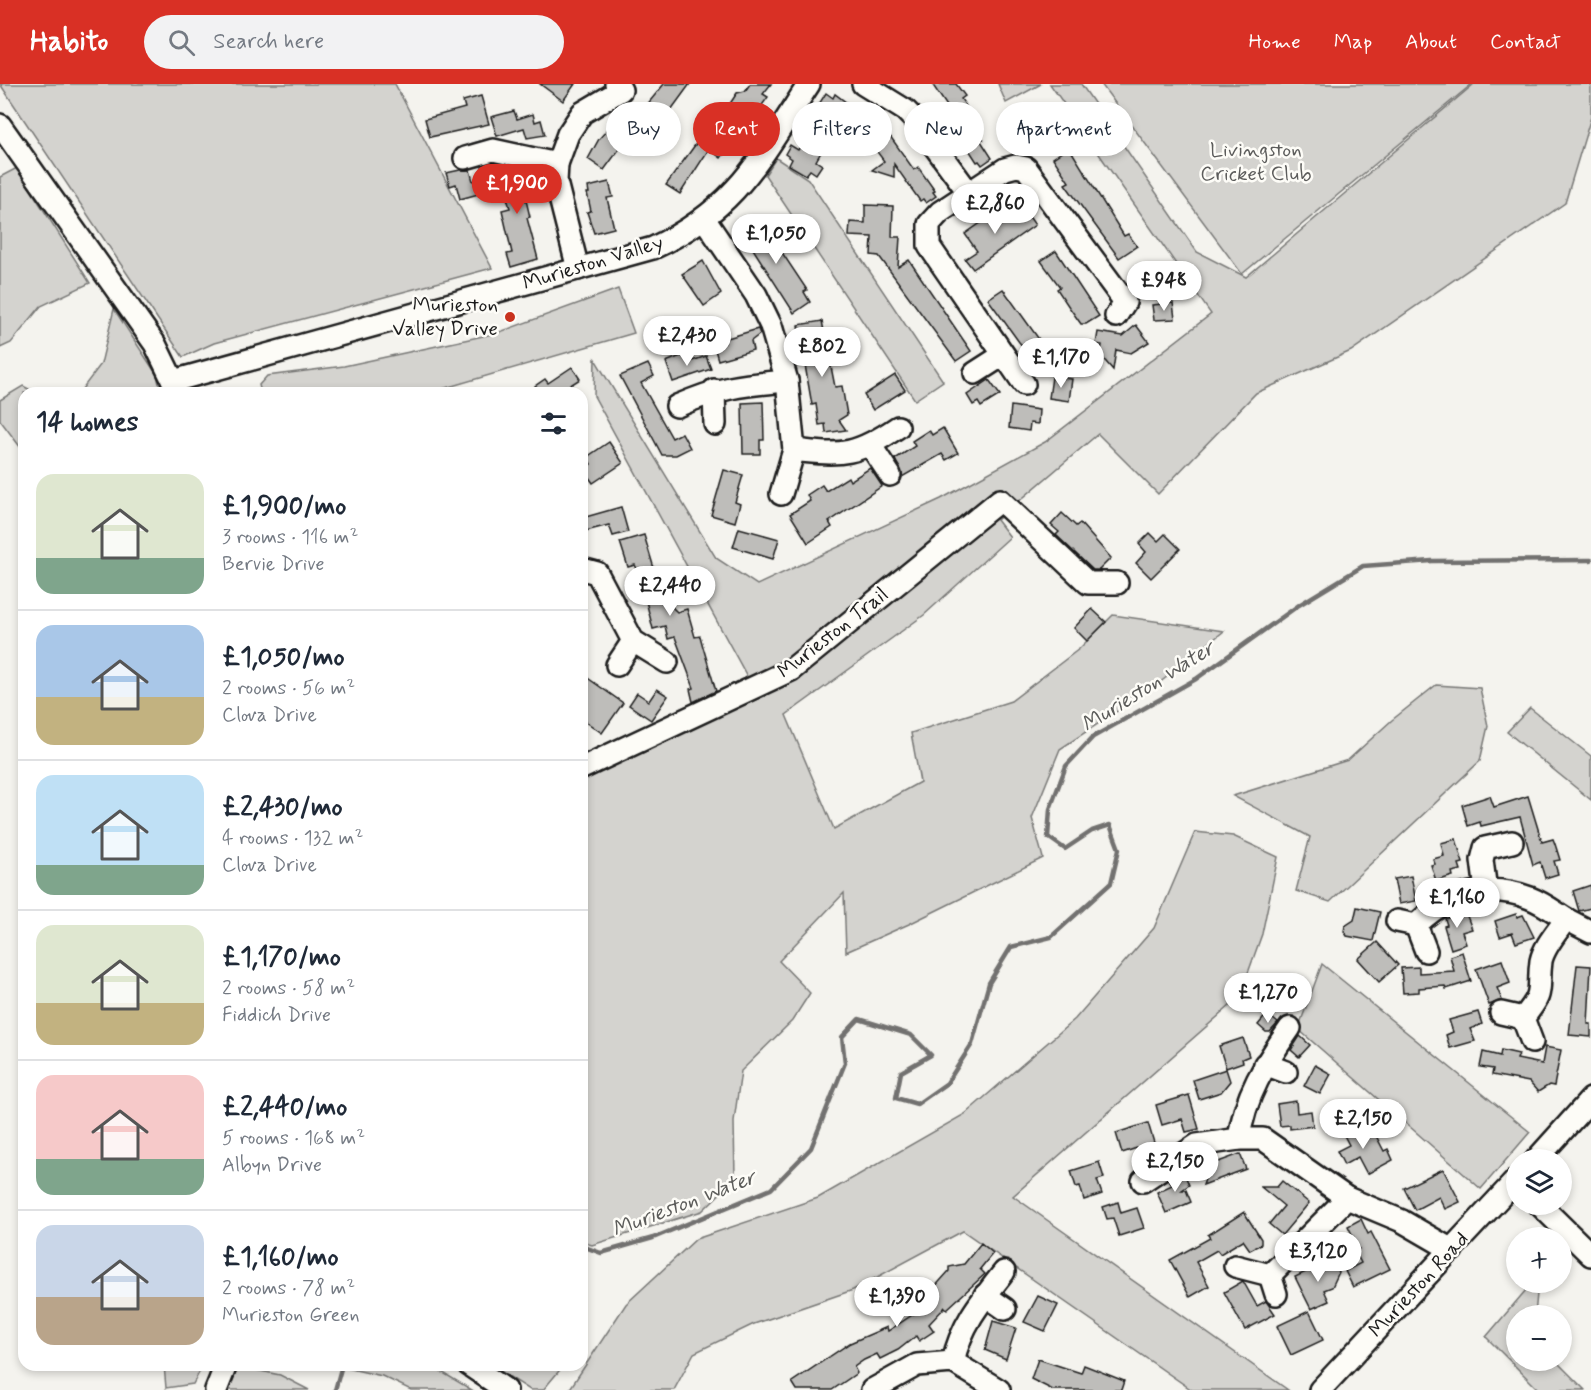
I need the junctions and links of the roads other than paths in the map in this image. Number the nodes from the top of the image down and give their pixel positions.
1 (809, 84) edge
2 (863, 84) edge
3 (622, 86) edge
4 (0, 125) edge
5 (465, 158) dead end
6 (557, 164) junction
7 (969, 193) junction
8 (705, 220) junction
9 (578, 269) junction
10 (1116, 316) dead end
11 (1003, 355) junction
12 (975, 373) dead end
13 (787, 381) junction
14 (1024, 384) dead end
15 (174, 387) edge
16 (714, 390) junction
17 (677, 406) dead end
18 (715, 424) dead end
19 (898, 427) dead end
20 (871, 446) junction
21 (794, 450) junction
22 (890, 475) dead end
23 (781, 494) dead end
24 (588, 571) edge
25 (1117, 584) dead end
26 (633, 641) junction
27 (667, 662) dead end
28 (617, 665) dead end
29 (588, 765) edge
30 (1512, 842) dead end
31 (1486, 891) junction
32 (1566, 919) junction
33 (1591, 932) edge
34 (1426, 951) dead end
35 (1501, 1013) dead end
36 (1523, 1018) junction
37 (1290, 1028) dead end
38 (1532, 1042) dead end
39 (1265, 1064) junction
40 (1286, 1072) dead end
41 (1591, 1099) edge
42 (1239, 1139) junction
43 (1546, 1149) edge
44 (1143, 1181) dead end
45 (1506, 1193) edge
46 (1347, 1198) junction
47 (1550, 1215) edge
48 (1452, 1250) junction
49 (1591, 1255) edge
50 (1234, 1266) dead end
51 (1004, 1272) dead end
52 (985, 1295) junction
53 (1005, 1309) dead end
54 (953, 1362) junction
55 (224, 1371) edge
56 (478, 1371) edge
57 (1326, 1388) edge
58 (216, 1390) edge
59 (506, 1390) edge
60 (872, 1390) edge
61 (999, 1390) edge

1 - 8 street, Murieston Valley
2 - 7 street
3 - 6 street
4 - 15 street
5 - 6 street
6 - 9 street
7 - 10 street
7 - 11 street
8 - 9 street, Murieston Valley
8 - 13 street
9 - 15 street, Murieston Valley
11 - 12 street
11 - 14 street
13 - 16 street
13 - 21 street
16 - 17 street
16 - 18 street
19 - 20 street
20 - 21 street
20 - 22 street
21 - 23 street
24 - 26 street
25 - 29 street, Murieston Trail
26 - 27 street
26 - 28 street
30 - 31 street
31 - 32 street
31 - 34 street
32 - 33 street
32 - 36 street
35 - 36 street
36 - 38 street
37 - 39 street
39 - 40 street
39 - 42 street
41 - 43 street
42 - 44 street
42 - 46 street
45 - 48 street, Murieston Road
46 - 48 street
46 - 50 street
47 - 49 street
48 - 57 street, Murieston Road
51 - 52 street
52 - 53 street
52 - 54 street
54 - 60 street
54 - 61 street
55 - 58 street
56 - 59 street

